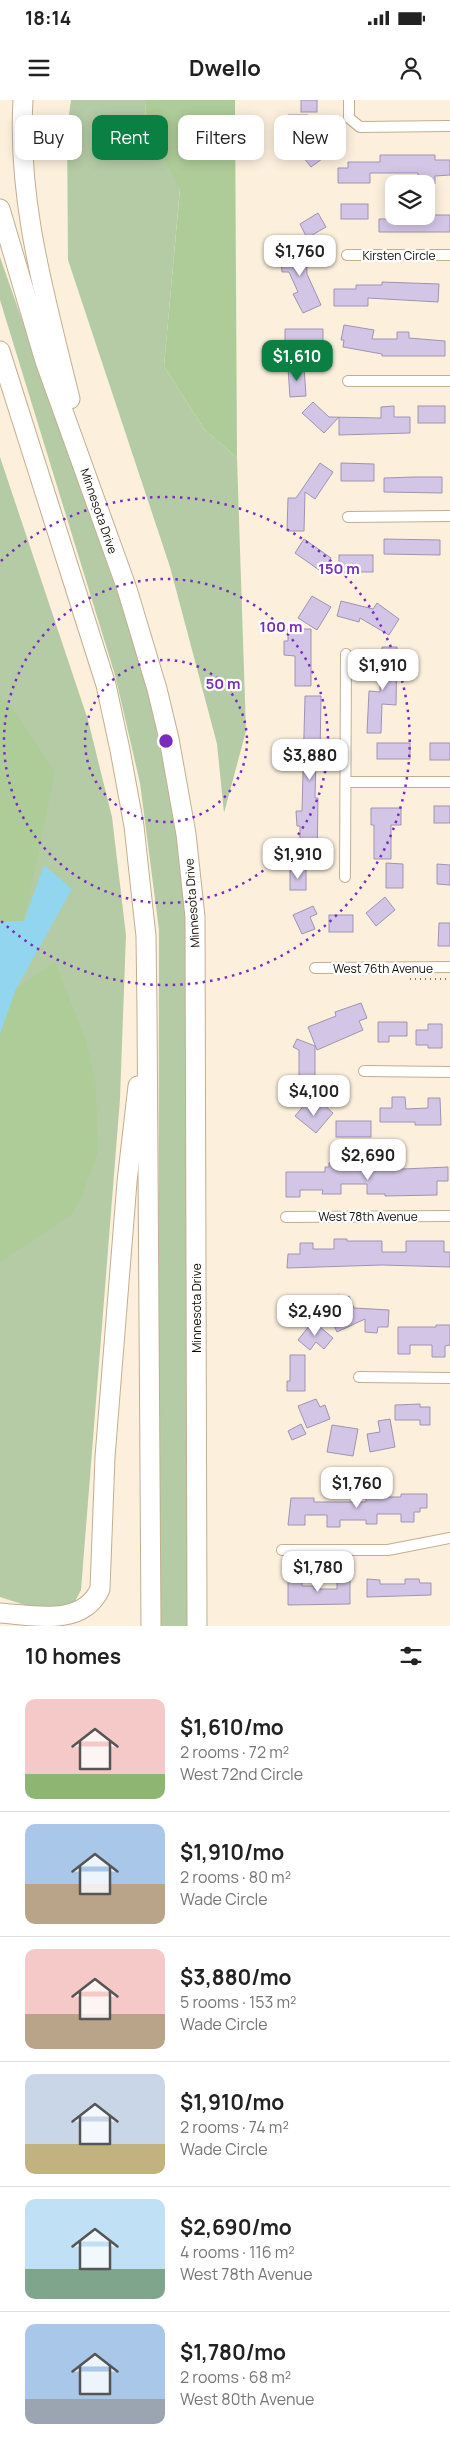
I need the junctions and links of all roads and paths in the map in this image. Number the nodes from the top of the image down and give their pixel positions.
1 (23, 100) edge
2 (349, 100) edge
3 (450, 126) edge
4 (0, 209) edge
5 (347, 255) dead end
6 (450, 255) edge
7 (0, 351) edge
8 (450, 381) edge
9 (348, 382) dead end
10 (0, 394) edge
11 (44, 494) junction
12 (98, 507) junction
13 (450, 516) edge
14 (348, 517) dead end
15 (346, 654) dead end
16 (347, 782) junction
17 (450, 782) edge
18 (345, 877) dead end
19 (315, 968) dead end
20 (450, 968) edge
21 (147, 1011) junction
22 (364, 1071) dead end
23 (450, 1072) edge
24 (286, 1216) dead end
25 (450, 1216) edge
26 (359, 1377) dead end
27 (450, 1378) edge
28 (450, 1538) edge
29 (282, 1550) dead end
30 (0, 1613) edge
31 (150, 1626) edge
32 (197, 1626) edge

1 - 12 highway
2 - 3 street
4 - 12 highway, Minnesota Drive
5 - 6 street, Kirsten Circle
7 - 11 highway
8 - 9 street
10 - 11 highway
11 - 21 highway
12 - 32 highway, Minnesota Drive
13 - 14 street
15 - 16 street
16 - 17 street
16 - 18 street
19 - 20 street, West 76th Avenue
21 - 30 highway
21 - 31 highway
22 - 23 street
24 - 25 street, West 78th Avenue
26 - 27 street
28 - 29 street

